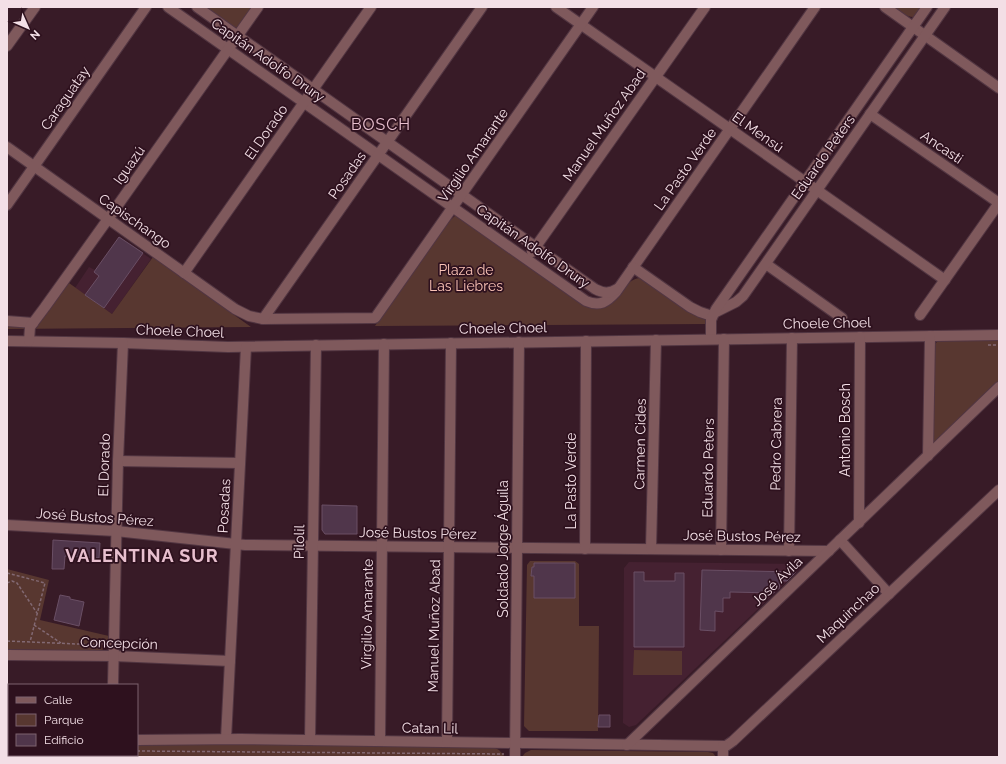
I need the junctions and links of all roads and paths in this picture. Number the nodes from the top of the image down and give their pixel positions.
1 (35, 7) edge
2 (146, 7) edge
3 (168, 7) edge
4 (197, 7) edge
5 (258, 7) edge
6 (371, 7) edge
7 (482, 7) edge
8 (556, 7) edge
9 (593, 7) edge
10 (705, 7) edge
11 (815, 7) edge
12 (885, 7) edge
13 (927, 7) edge
14 (945, 7) edge
15 (581, 25) junction
16 (913, 27) junction
17 (925, 35) junction
18 (238, 36) junction
19 (7, 46) edge
20 (228, 49) junction
21 (655, 77) junction
22 (999, 88) edge
23 (313, 89) junction
24 (304, 102) junction
25 (870, 114) junction
26 (730, 129) junction
27 (387, 142) junction
28 (7, 147) edge
29 (378, 155) junction
30 (34, 167) junction
31 (805, 182) junction
32 (817, 190) junction
33 (462, 194) junction
34 (999, 203) edge
35 (7, 205) edge
36 (453, 207) junction
37 (108, 219) junction
38 (536, 246) junction
39 (527, 259) junction
40 (766, 264) junction
41 (633, 267) junction
42 (184, 273) junction
43 (945, 280) junction
44 (619, 288) junction
45 (713, 315) junction
46 (920, 315) dead end
47 (842, 318) dead end
48 (263, 319) junction
49 (7, 321) edge
50 (33, 323) junction
51 (999, 335) edge
52 (930, 336) junction
53 (860, 337) junction
54 (792, 338) junction
55 (711, 339) junction
56 (724, 339) junction
57 (656, 340) junction
58 (7, 341) edge
59 (29, 341) junction
60 (586, 341) junction
61 (519, 342) junction
62 (123, 343) junction
63 (451, 343) junction
64 (384, 344) junction
65 (316, 345) junction
66 (985, 345) dead end
67 (999, 345) edge
68 (246, 347) junction
69 (999, 387) edge
70 (928, 456) junction
71 (118, 461) junction
72 (240, 463) junction
73 (999, 490) edge
74 (859, 523) junction
75 (7, 525) edge
76 (116, 531) junction
77 (840, 540) junction
78 (236, 545) junction
79 (313, 546) junction
80 (382, 547) junction
81 (449, 547) junction
82 (517, 548) junction
83 (585, 549) junction
84 (651, 550) junction
85 (721, 550) junction
86 (789, 551) junction
87 (829, 551) junction
88 (7, 573) edge
89 (7, 583) edge
90 (889, 594) junction
91 (37, 613) junction
92 (34, 625) junction
93 (7, 641) edge
94 (30, 642) junction
95 (105, 642) dead end
96 (61, 644) junction
97 (7, 655) edge
98 (114, 656) junction
99 (230, 662) junction
100 (113, 684) edge
101 (226, 739) junction
102 (138, 740) edge
103 (310, 740) junction
104 (380, 741) junction
105 (447, 742) junction
106 (516, 743) junction
107 (626, 745) junction
108 (723, 746) junction
109 (138, 751) edge
110 (504, 754) dead end
111 (515, 757) edge
112 (723, 757) edge

1 - 19 street
2 - 30 street, Caraguatay
3 - 20 street, Capitán Adolfo Drury
4 - 18 street, Capitán Adolfo Drury
5 - 18 street, Iguazú
6 - 23 street, El Dorado
7 - 27 street, Posadas
8 - 15 street, El Mensú
9 - 15 street, Virgilio Amarante
10 - 21 street, Manuel Muñoz Abad
11 - 26 street, La Pasto Verde
12 - 16 street
13 - 16 street, Eduardo Peters
14 - 17 street, Eduardo Peters
15 - 21 street, El Mensú
15 - 33 street, Virgilio Amarante
16 - 17 street
16 - 31 street, Eduardo Peters
17 - 22 street
17 - 25 street, Eduardo Peters
18 - 20 street, Iguazú
18 - 23 street, Capitán Adolfo Drury
20 - 24 street, Capitán Adolfo Drury
20 - 37 street, Iguazú
21 - 26 street, El Mensú
21 - 38 street, Manuel Muñoz Abad
23 - 24 street, El Dorado
23 - 27 street, Capitán Adolfo Drury
24 - 29 street, Capitán Adolfo Drury
24 - 42 street, El Dorado
25 - 32 street, Eduardo Peters
25 - 34 street, Ancasti
26 - 31 street, El Mensú
26 - 41 street, La Pasto Verde
27 - 29 street, Posadas
27 - 33 street, Capitán Adolfo Drury
28 - 30 street, Capischango
29 - 36 street, Capitán Adolfo Drury
29 - 48 street, Posadas
30 - 35 street, Caraguatay
30 - 37 street, Capischango
31 - 32 street, El Mensú
31 - 45 street, Eduardo Peters
32 - 40 street, Eduardo Peters
32 - 43 street, El Mensú
33 - 36 street, Virgilio Amarante
33 - 38 street, Capitán Adolfo Drury
34 - 43 street
36 - 39 street, Capitán Adolfo Drury
36 - 48 street, Virgilio Amarante
37 - 42 street, Capischango
37 - 50 street, Iguazú
38 - 39 street, Manuel Muñoz Abad
38 - 44 street, Capitán Adolfo Drury
39 - 44 street, Capitán Adolfo Drury
40 - 45 street, Eduardo Peters
40 - 47 street
41 - 44 street, La Pasto Verde
41 - 45 street
42 - 48 street, Capischango
43 - 46 street
45 - 55 street
49 - 50 street
50 - 59 street, Iguazú
51 - 52 street, Choele Choel
52 - 53 street, Choele Choel
52 - 70 street
53 - 54 street, Choele Choel
53 - 74 street, Antonio Bosch
54 - 56 street, Choele Choel
54 - 86 street, Pedro Cabrera
55 - 56 street, Choele Choel
55 - 57 street, Choele Choel
56 - 85 street, Eduardo Peters
57 - 60 street, Choele Choel
57 - 84 street, Carmen Cides
58 - 59 street, Choele Choel
59 - 62 street, Choele Choel
60 - 61 street, Choele Choel
60 - 83 street, La Pasto Verde
61 - 63 street, Choele Choel
61 - 82 street, Soldado Jorge Águila
62 - 68 street, Choele Choel
62 - 71 street, El Dorado
63 - 64 street, Choele Choel
63 - 81 street, Manuel Muñoz Abad
64 - 65 street, Choele Choel
64 - 80 street, Virgilio Amarante
65 - 68 street, Choele Choel
65 - 79 street, Pilolil
66 - 67 path
68 - 72 street, Posadas
69 - 70 street, José Ávila
70 - 74 street, José Ávila
71 - 72 street
71 - 76 street, El Dorado
72 - 78 street, Posadas
73 - 90 street, Maquinchao
74 - 77 street, José Ávila
75 - 76 street, José Bustos Pérez
76 - 78 street, José Bustos Pérez
76 - 98 street, El Dorado
77 - 87 street, José Ávila
77 - 90 street
78 - 79 street, José Bustos Pérez
78 - 99 street, Posadas
79 - 80 street, José Bustos Pérez
79 - 103 street, Pilolil
80 - 81 street, José Bustos Pérez
80 - 104 street, Virgilio Amarante
81 - 82 street, José Bustos Pérez
81 - 105 street, Manuel Muñoz Abad
82 - 83 street, José Bustos Pérez
82 - 106 street, Soldado Jorge Águila
83 - 84 street, José Bustos Pérez
84 - 85 street, José Bustos Pérez
85 - 86 street, José Bustos Pérez
86 - 87 street, José Bustos Pérez
87 - 107 street, José Ávila
88 - 91 path
89 - 91 path
90 - 108 street, Maquinchao
91 - 92 path
92 - 94 path
92 - 96 path
93 - 94 path
94 - 96 path
95 - 96 path
97 - 98 street, Concepción
98 - 99 street, Concepción
98 - 100 street, El Dorado
99 - 101 street, Posadas
101 - 102 street, Catan Lil
101 - 103 street, Catan Lil
103 - 104 street, Catan Lil
104 - 105 street, Catan Lil
105 - 106 street, Catan Lil
106 - 107 street, Catan Lil
106 - 111 street, Soldado Jorge Águila
107 - 108 street, Catan Lil
108 - 112 street
109 - 110 path

